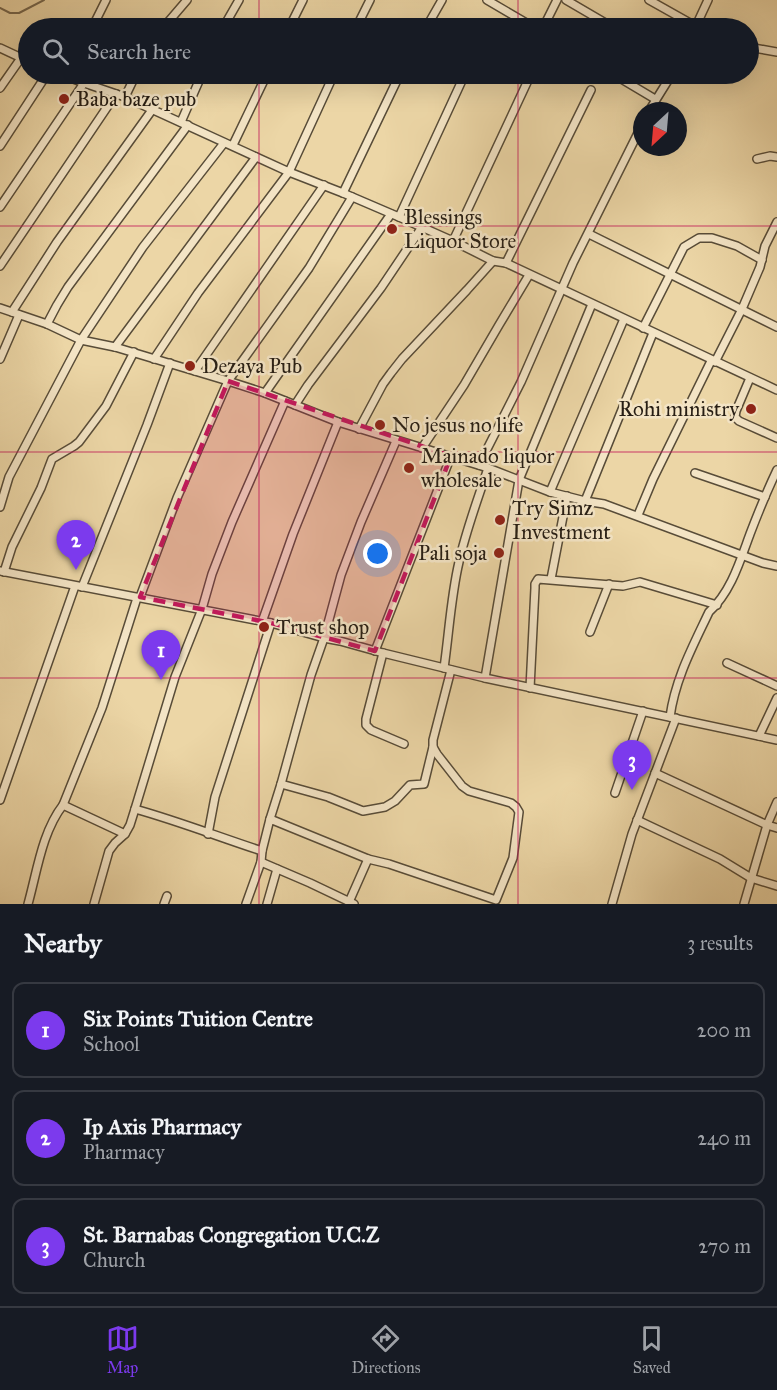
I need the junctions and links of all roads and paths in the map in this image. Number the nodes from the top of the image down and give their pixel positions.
1 (106, 0) edge
2 (187, 0) edge
3 (239, 0) edge
4 (303, 0) edge
5 (370, 0) edge
6 (442, 0) edge
7 (487, 0) edge
8 (557, 0) edge
9 (566, 0) edge
10 (649, 0) edge
11 (708, 0) edge
12 (97, 18) edge
13 (172, 18) edge
14 (229, 18) edge
15 (294, 18) edge
16 (361, 18) edge
17 (432, 18) edge
18 (518, 18) edge
19 (548, 18) edge
20 (597, 18) edge
21 (680, 18) edge
22 (701, 18) edge
23 (0, 48) edge
24 (759, 48) edge
25 (777, 52) edge
26 (18, 57) edge
27 (18, 68) edge
28 (40, 84) edge
29 (83, 84) edge
30 (87, 84) edge
31 (131, 84) edge
32 (198, 84) edge
33 (262, 84) edge
34 (329, 84) edge
35 (395, 84) edge
36 (460, 84) edge
37 (526, 84) edge
38 (630, 84) edge
39 (665, 84) edge
40 (0, 88) edge
41 (591, 90) dead end
42 (116, 94) junction
43 (125, 97) junction
44 (655, 99) junction
45 (654, 102) edge
46 (152, 110) junction
47 (184, 124) junction
48 (224, 142) junction
49 (633, 144) edge
50 (233, 145) junction
51 (0, 146) edge
52 (256, 157) junction
53 (777, 157) edge
54 (757, 159) dead end
55 (289, 172) junction
56 (324, 185) junction
57 (343, 193) junction
58 (352, 197) junction
59 (0, 207) edge
60 (395, 215) junction
61 (777, 222) edge
62 (422, 227) junction
63 (589, 234) junction
64 (453, 241) junction
65 (762, 260) junction
66 (493, 261) junction
67 (506, 263) junction
68 (0, 266) edge
69 (671, 274) junction
70 (530, 275) junction
71 (563, 289) junction
72 (592, 304) junction
73 (0, 308) edge
74 (742, 309) junction
75 (16, 313) junction
76 (624, 320) junction
77 (47, 324) junction
78 (777, 327) edge
79 (643, 328) junction
80 (653, 333) junction
81 (81, 340) junction
82 (115, 347) junction
83 (134, 352) junction
84 (154, 358) junction
85 (0, 359) edge
86 (713, 361) junction
87 (170, 363) junction
88 (195, 371) junction
89 (750, 378) junction
90 (228, 381) junction
91 (777, 390) edge
92 (265, 393) junction
93 (285, 401) junction
94 (295, 405) junction
95 (338, 422) junction
96 (359, 429) junction
97 (777, 438) edge
98 (396, 441) junction
99 (422, 448) junction
100 (451, 456) junction
101 (479, 465) junction
102 (488, 468) junction
103 (777, 470) edge
104 (695, 473) dead end
105 (519, 480) junction
106 (550, 492) junction
107 (567, 496) junction
108 (765, 497) junction
109 (585, 501) junction
110 (0, 507) edge
111 (638, 516) junction
112 (742, 554) junction
113 (777, 566) edge
114 (2, 571) edge
115 (551, 579) junction
116 (609, 584) junction
117 (78, 586) junction
118 (138, 597) junction
119 (717, 604) junction
120 (202, 609) junction
121 (262, 622) junction
122 (271, 623) junction
123 (591, 632) dead end
124 (324, 638) junction
125 (379, 652) junction
126 (727, 663) dead end
127 (448, 669) junction
128 (485, 678) junction
129 (777, 686) edge
130 (530, 688) junction
131 (777, 698) edge
132 (643, 711) junction
133 (673, 717) junction
134 (759, 736) junction
135 (777, 740) edge
136 (404, 744) dead end
137 (433, 747) junction
138 (655, 773) junction
139 (281, 784) junction
140 (615, 793) dead end
141 (0, 800) edge
142 (777, 802) edge
143 (63, 805) junction
144 (135, 809) junction
145 (270, 819) junction
146 (637, 820) junction
147 (767, 825) junction
148 (777, 828) edge
149 (125, 834) junction
150 (208, 834) junction
151 (262, 851) junction
152 (368, 859) junction
153 (261, 862) junction
154 (277, 869) junction
155 (751, 878) junction
156 (777, 886) edge
157 (167, 896) dead end
158 (496, 902) edge
159 (351, 903) edge
160 (28, 904) edge
161 (94, 904) edge
162 (164, 904) edge
163 (246, 904) edge
164 (267, 904) edge
165 (612, 904) edge
166 (744, 904) edge

1 - 12 street
2 - 13 street
3 - 14 street
4 - 15 street
5 - 16 street
6 - 17 street
7 - 18 street
8 - 19 street
9 - 20 street
10 - 21 street
11 - 22 street
23 - 26 street
24 - 25 street
27 - 40 street
28 - 51 street
29 - 59 street
30 - 42 street
31 - 43 street
32 - 47 street
33 - 50 street
34 - 55 street
35 - 57 street
36 - 60 street
37 - 64 street
38 - 44 street
39 - 44 street
41 - 67 street
42 - 43 street
42 - 68 street
43 - 46 street
44 - 45 street
46 - 47 street
46 - 75 street
47 - 48 street
47 - 77 street
48 - 50 street
48 - 81 street
49 - 63 street
50 - 52 street
52 - 55 street
52 - 82 street
53 - 54 street
55 - 56 street
55 - 84 street
56 - 57 street
56 - 88 street
57 - 58 street
58 - 60 street
58 - 90 street
60 - 62 street
60 - 92 street
61 - 65 street
62 - 64 street
62 - 94 street
63 - 69 street
63 - 71 street
64 - 66 street
65 - 69 street
65 - 74 street
66 - 67 street
66 - 96 street
67 - 70 street
69 - 74 street
69 - 79 street
70 - 71 street
70 - 99 street
71 - 72 street
71 - 101 street
72 - 76 street
72 - 105 street
73 - 75 street
74 - 78 street
74 - 86 street
75 - 77 street
75 - 85 street
76 - 79 street
76 - 106 street
77 - 81 street
79 - 80 street
80 - 86 street
80 - 109 street
81 - 82 street
81 - 110 street
82 - 83 street
83 - 84 street
83 - 114 street
84 - 87 street
86 - 89 street
86 - 111 street
87 - 88 street
87 - 117 street
88 - 90 street
89 - 91 street
89 - 97 street
90 - 92 street
90 - 118 street
92 - 93 street
93 - 94 street
93 - 120 street
94 - 95 street
95 - 96 street
95 - 121 street
96 - 98 street
98 - 99 street
98 - 124 street
99 - 100 street
100 - 101 street
100 - 125 street
101 - 102 street
102 - 105 street
102 - 127 street
103 - 108 street
104 - 108 street
105 - 106 street
105 - 128 street
106 - 107 street
107 - 109 street
107 - 115 street
108 - 112 street
109 - 111 street
111 - 112 street
112 - 113 street
112 - 119 street
114 - 117 street
115 - 116 street
115 - 130 street
116 - 119 street
116 - 123 street
117 - 118 street
117 - 141 street
118 - 120 street
118 - 143 street
119 - 133 street
120 - 121 street
120 - 144 street
121 - 122 street
122 - 124 street
122 - 150 street
124 - 125 street
124 - 139 street
125 - 127 street
125 - 136 street
126 - 129 street
127 - 128 street
127 - 137 street
128 - 130 street
130 - 132 street
131 - 134 street
132 - 133 street
132 - 140 street
133 - 134 street
133 - 138 street
134 - 135 street
137 - 139 street
137 - 158 street
138 - 146 street
138 - 147 street
139 - 145 street
142 - 147 street
143 - 149 street
143 - 160 street
144 - 149 street
144 - 150 street
145 - 151 street
145 - 152 street
146 - 155 street
146 - 165 street
147 - 148 street
147 - 155 street
149 - 161 street
150 - 151 street
151 - 153 street
152 - 158 street
152 - 159 street
153 - 154 street
153 - 163 street
154 - 159 street
154 - 164 street
155 - 156 street
155 - 166 street
157 - 162 street

